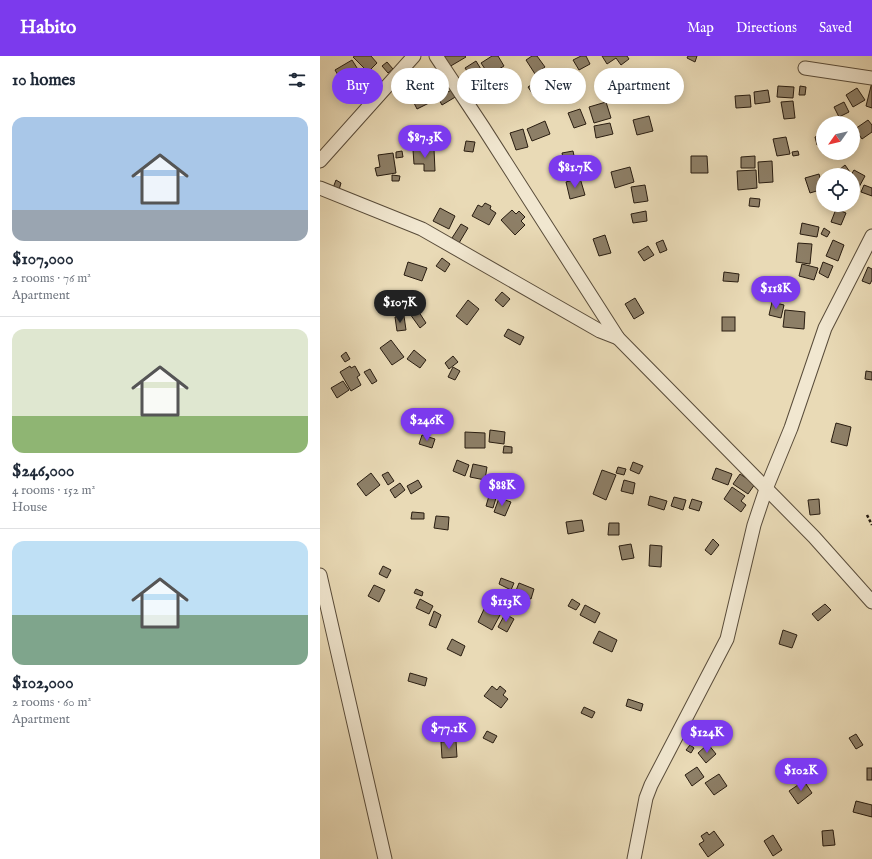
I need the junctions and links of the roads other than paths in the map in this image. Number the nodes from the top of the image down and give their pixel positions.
1 (414, 56) edge
2 (436, 56) edge
3 (805, 68) dead end
4 (872, 78) edge
5 (320, 161) edge
6 (320, 188) edge
7 (872, 236) edge
8 (618, 338) junction
9 (766, 489) junction
10 (320, 575) edge
11 (872, 602) edge
12 (385, 859) edge
13 (634, 859) edge

1 - 5 street
2 - 8 street
3 - 4 street
6 - 8 street
7 - 9 street
8 - 9 street
9 - 11 street
9 - 13 street
10 - 12 street

